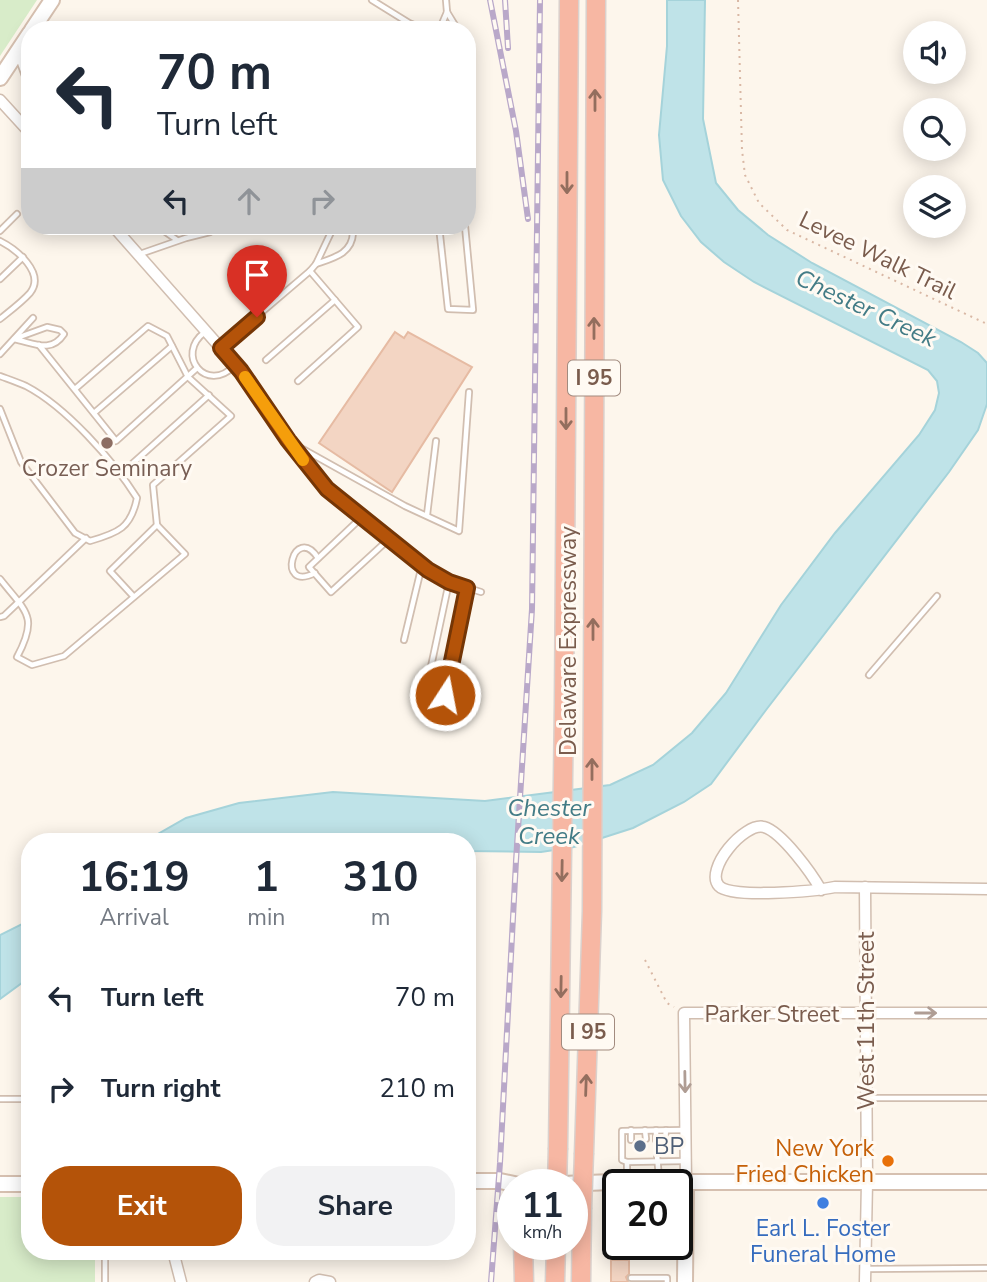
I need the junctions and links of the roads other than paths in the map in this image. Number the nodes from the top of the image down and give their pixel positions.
1 (52, 0) edge
2 (372, 0) edge
3 (446, 0) edge
4 (569, 0) edge
5 (598, 0) edge
6 (447, 12) junction
7 (38, 21) edge
8 (406, 21) edge
9 (443, 21) edge
10 (452, 21) edge
11 (21, 46) edge
12 (16, 53) junction
13 (21, 66) edge
14 (0, 78) edge
15 (0, 100) edge
16 (21, 117) edge
17 (17, 214) dead end
18 (0, 231) edge
19 (121, 235) edge
20 (169, 235) edge
21 (199, 235) edge
22 (329, 235) edge
23 (353, 235) edge
24 (440, 235) edge
25 (466, 235) edge
26 (0, 241) edge
27 (177, 241) junction
28 (139, 255) junction
29 (23, 257) junction
30 (316, 264) junction
31 (310, 271) junction
32 (0, 279) edge
33 (335, 300) junction
34 (33, 318) dead end
35 (0, 319) edge
36 (206, 331) junction
37 (14, 339) junction
38 (38, 345) junction
39 (172, 346) junction
40 (2, 347) edge
41 (221, 348) junction
42 (0, 354) edge
43 (266, 360) dead end
44 (197, 368) junction
45 (238, 368) junction
46 (0, 376) edge
47 (188, 377) junction
48 (298, 382) dead end
49 (75, 389) junction
50 (468, 392) dead end
51 (209, 395) junction
52 (0, 409) edge
53 (94, 413) junction
54 (288, 440) junction
55 (436, 441) dead end
56 (133, 463) dead end
57 (427, 515) junction
58 (362, 517) junction
59 (157, 525) junction
60 (86, 538) junction
61 (389, 539) junction
62 (318, 558) junction
63 (422, 565) junction
64 (315, 573) junction
65 (0, 579) edge
66 (449, 582) junction
67 (467, 588) junction
68 (481, 592) dead end
69 (937, 596) dead end
70 (134, 597) junction
71 (18, 602) junction
72 (0, 617) edge
73 (404, 640) dead end
74 (869, 675) dead end
75 (426, 690) dead end
76 (445, 695) dead end
77 (865, 887) junction
78 (987, 889) edge
79 (821, 890) junction
80 (987, 1013) edge
81 (866, 1014) junction
82 (987, 1097) edge
83 (866, 1098) junction
84 (0, 1099) edge
85 (21, 1099) edge
86 (631, 1130) junction
87 (645, 1130) junction
88 (656, 1130) junction
89 (666, 1130) junction
90 (685, 1130) junction
91 (646, 1139) dead end
92 (631, 1140) dead end
93 (656, 1140) dead end
94 (665, 1140) dead end
95 (632, 1155) dead end
96 (657, 1158) junction
97 (686, 1161) junction
98 (630, 1162) junction
99 (557, 1169) edge
100 (629, 1169) edge
101 (658, 1169) edge
102 (686, 1169) edge
103 (476, 1181) edge
104 (497, 1181) edge
105 (693, 1182) edge
106 (867, 1182) junction
107 (987, 1182) edge
108 (0, 1184) edge
109 (21, 1184) edge
110 (105, 1260) edge
111 (175, 1260) edge
112 (523, 1260) edge
113 (556, 1260) edge
114 (685, 1260) edge
115 (987, 1268) edge
116 (866, 1269) junction
117 (631, 1278) dead end
118 (105, 1282) edge
119 (181, 1282) edge
120 (316, 1282) edge
121 (330, 1282) edge
122 (524, 1282) edge
123 (555, 1282) edge
124 (581, 1282) edge
125 (667, 1282) edge
126 (685, 1282) edge
127 (865, 1282) edge

1 - 7 main road
2 - 8 lane
3 - 6 lane
4 -> 99 highway, Delaware Expressway / I 95, bridge
124 -> 5 highway, Delaware Expressway / I 95, bridge
6 - 9 lane
6 - 10 lane
11 - 12 main road
12 - 13 lane
12 - 14 main road
15 - 16 street
17 - 18 lane
19 - 28 street
20 - 27 lane
21 - 27 lane
22 - 30 lane
23 - 30 lane
24 - 25 lane
26 - 29 lane
27 - 28 lane
28 - 36 street
29 - 32 lane
29 - 35 lane
30 - 31 lane
31 - 33 lane
31 - 41 lane
33 - 43 lane
33 - 48 lane
34 - 37 lane
36 - 41 street
36 - 44 lane
37 - 38 lane
37 - 38 lane
37 - 40 lane
38 - 49 lane
39 - 47 lane
39 - 49 lane
39 - 53 lane
40 - 42 lane
41 - 45 street
44 - 45 lane
44 - 47 lane
45 - 54 lane
46 - 60 lane
47 - 51 lane
47 - 53 lane
49 - 53 lane
50 - 57 lane
51 - 56 lane
51 - 59 lane
52 - 60 lane
54 - 57 lane
54 - 58 lane
55 - 57 lane
58 - 61 lane
58 - 62 lane
59 - 70 lane
59 - 70 lane
60 - 71 lane
61 - 63 lane
61 - 64 lane
62 - 64 lane
62 - 64 lane
63 - 66 lane
63 - 73 lane
65 - 71 lane
66 - 67 lane
66 - 75 lane
67 - 68 lane
67 - 76 lane
69 - 74 lane
70 - 71 lane
71 - 72 lane
77 - 78 street
77 - 79 street
77 - 81 street, West 11th Street
79 - 79 street
81 -> 80 street, Parker Street
81 - 83 street, West 11th Street
81 -> 90 street, Parker Street
82 - 83 lane
83 - 106 street, West 11th Street
84 - 85 lane
86 - 87 lane
86 - 92 lane
86 - 98 lane
87 - 88 lane
87 - 91 lane
88 - 89 lane
88 - 93 lane
89 - 90 lane
89 - 94 lane
90 - 97 street
95 - 98 lane
96 - 97 lane
96 - 98 lane
96 - 101 lane
97 - 102 street
98 - 100 lane
103 - 104 main road
105 - 106 main road
106 - 107 main road
106 - 116 street, West 11th Street
108 - 109 main road
110 - 118 lane
111 - 119 street
112 - 122 highway
113 - 123 highway
114 - 126 main road
115 - 116 lane
116 - 127 street, West 11th Street
117 - 125 lane
120 - 121 street

